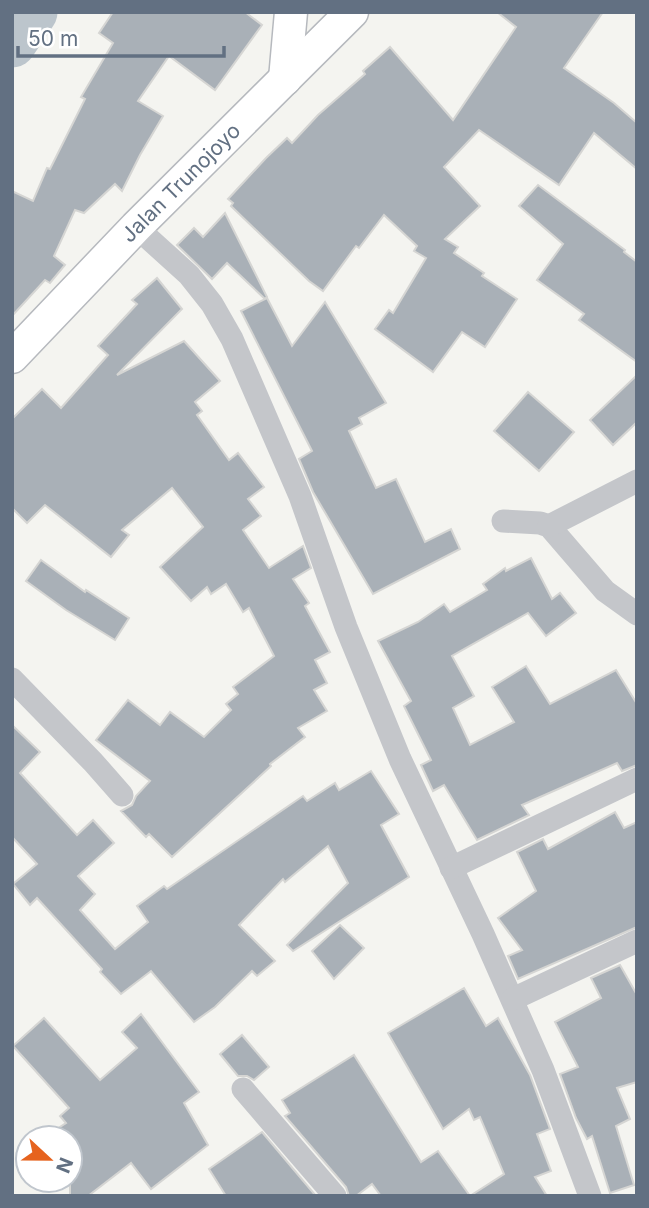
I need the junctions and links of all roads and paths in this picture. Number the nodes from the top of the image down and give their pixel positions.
1 (291, 12) edge
2 (352, 12) edge
3 (285, 79) junction
4 (136, 227) junction
5 (12, 357) edge
6 (637, 481) edge
7 (503, 521) dead end
8 (549, 526) junction
9 (637, 614) edge
10 (12, 679) edge
11 (637, 779) edge
12 (122, 795) dead end
13 (451, 868) junction
14 (637, 941) edge
15 (513, 999) junction
16 (243, 1089) dead end
17 (335, 1196) edge
18 (590, 1196) edge

1 - 3 main road
2 - 3 main road, Jalan Trunojoyo
3 - 4 main road, Jalan Trunojoyo
4 - 5 main road, Jalan Trunojoyo
4 - 13 street
6 - 8 street
7 - 8 street
8 - 9 street
10 - 12 street
11 - 13 street
13 - 15 street
14 - 15 street
15 - 18 street
16 - 17 street

